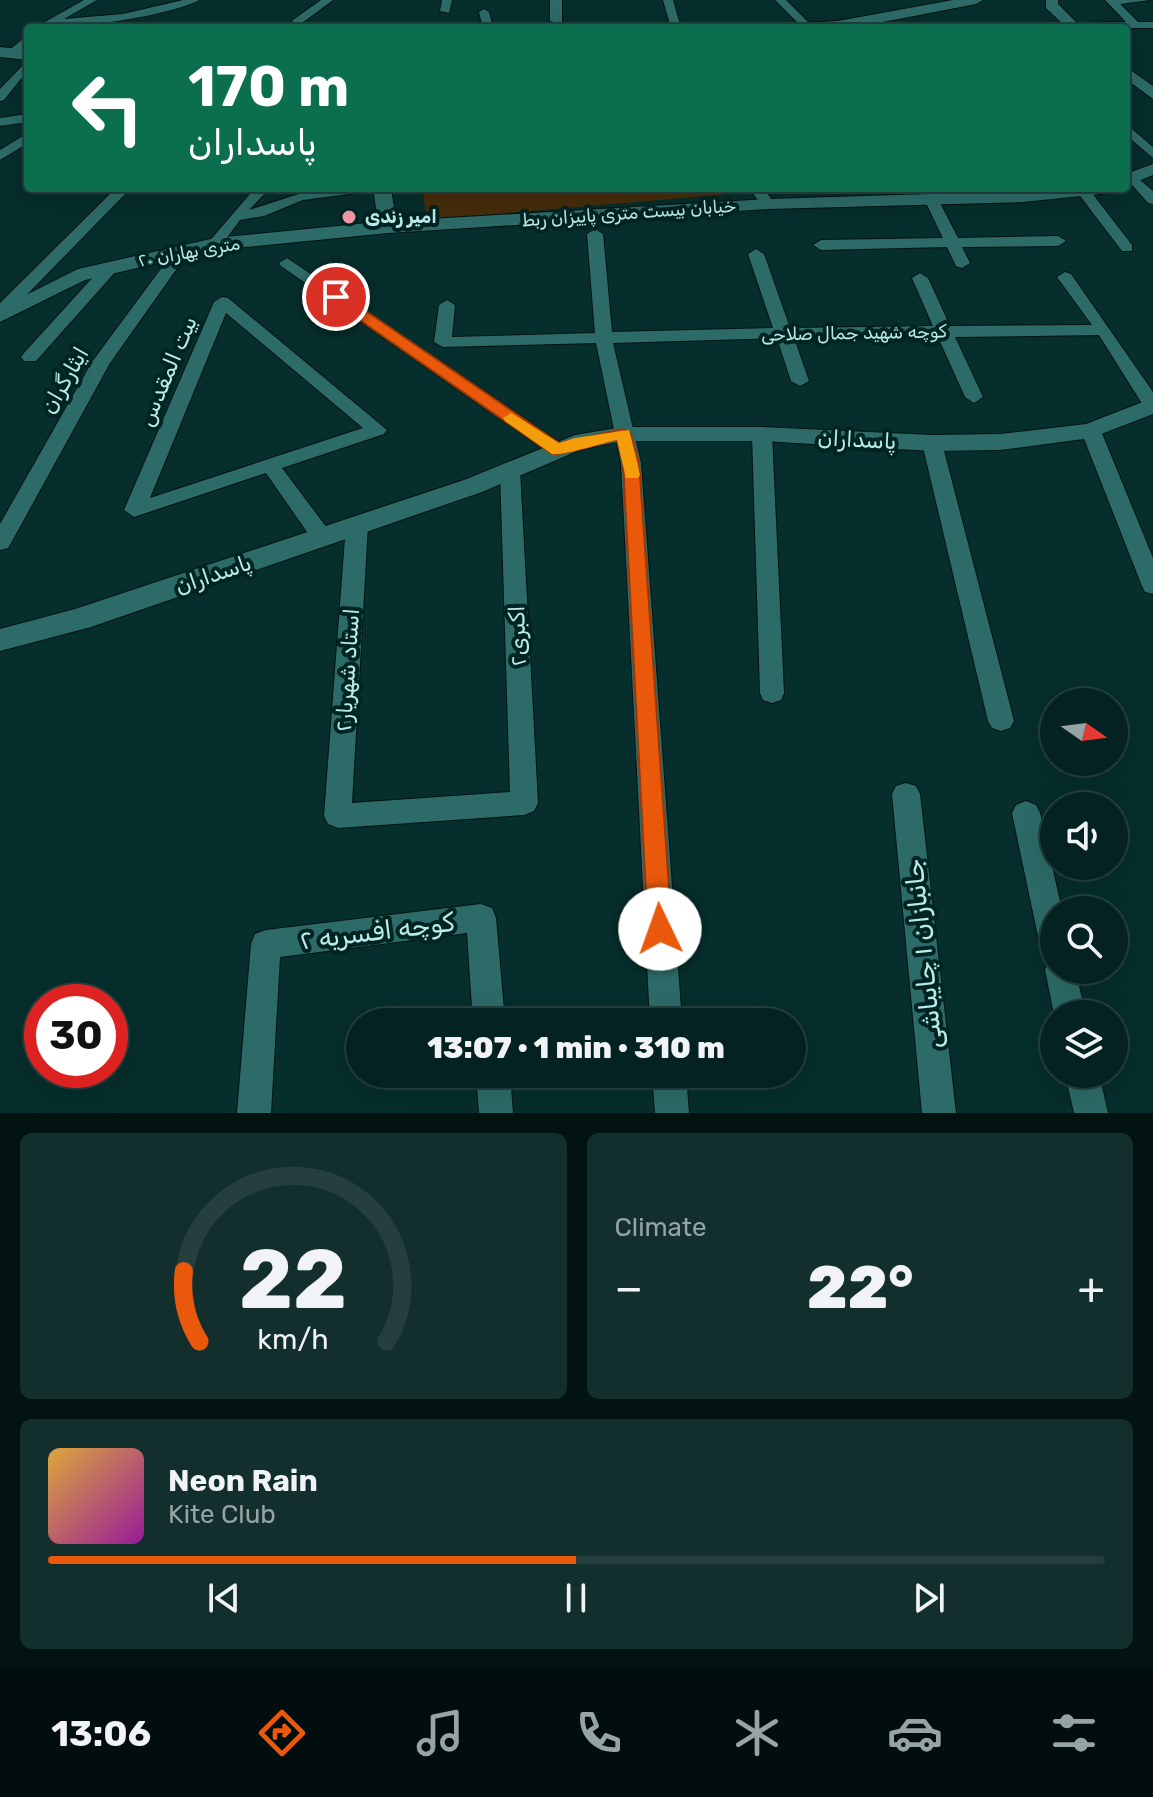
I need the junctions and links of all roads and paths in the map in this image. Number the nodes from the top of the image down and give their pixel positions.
1 (92, 0) edge
2 (194, 0) edge
3 (328, 0) edge
4 (556, 0) edge
5 (668, 0) edge
6 (780, 0) edge
7 (976, 0) edge
8 (1033, 0) edge
9 (1111, 0) edge
10 (1145, 0) edge
11 (953, 2) edge
12 (1052, 3) edge
13 (484, 12) dead end
14 (50, 22) junction
15 (46, 24) edge
16 (296, 24) edge
17 (487, 24) edge
18 (558, 24) edge
19 (675, 24) edge
20 (803, 24) edge
21 (836, 24) edge
22 (1071, 24) edge
23 (1130, 25) edge
24 (1135, 25) junction
25 (1153, 25) edge
26 (24, 68) edge
27 (1130, 74) edge
28 (1153, 94) edge
29 (0, 97) edge
30 (24, 119) edge
31 (0, 122) edge
32 (1130, 132) edge
33 (24, 140) edge
34 (1153, 154) edge
35 (0, 156) edge
36 (1153, 169) edge
37 (1130, 180) edge
38 (120, 192) edge
39 (259, 192) edge
40 (319, 192) edge
41 (383, 192) edge
42 (759, 192) edge
43 (1060, 192) edge
44 (1085, 192) edge
45 (907, 194) edge
46 (931, 199) junction
47 (1153, 200) edge
48 (768, 204) junction
49 (236, 216) junction
50 (388, 227) junction
51 (595, 234) dead end
52 (1058, 241) dead end
53 (951, 242) junction
54 (215, 244) junction
55 (821, 245) dead end
56 (1127, 248) dead end
57 (182, 250) junction
58 (756, 254) dead end
59 (287, 263) dead end
60 (962, 263) dead end
61 (111, 267) junction
62 (1065, 277) dead end
63 (920, 278) dead end
64 (447, 305) dead end
65 (0, 314) edge
66 (1104, 330) junction
67 (944, 331) junction
68 (783, 333) junction
69 (604, 339) junction
70 (30, 357) dead end
71 (800, 381) dead end
72 (974, 397) dead end
73 (1153, 405) edge
74 (1091, 431) junction
75 (623, 434) junction
76 (762, 434) junction
77 (932, 443) junction
78 (558, 450) junction
79 (270, 465) junction
80 (510, 470) junction
81 (357, 525) junction
82 (322, 537) junction
83 (0, 543) edge
84 (1153, 586) edge
85 (0, 640) edge
86 (772, 693) dead end
87 (1001, 721) dead end
88 (906, 794) dead end
89 (1026, 813) dead end
90 (338, 816) joint
91 (1044, 896) edge
92 (488, 1008) edge
93 (665, 1008) edge
94 (494, 1088) edge
95 (670, 1088) edge
96 (1085, 1088) edge
97 (254, 1113) edge
98 (496, 1113) edge
99 (672, 1113) edge
100 (939, 1113) edge
101 (1091, 1113) edge

1 - 14 street
2 - 14 street
3 - 16 street
4 - 18 street
5 - 19 street
6 - 20 street
7 - 11 main road
8 - 12 street
9 - 10 street
9 - 24 street
11 - 21 main road
12 - 22 street
13 - 17 street
14 - 15 street
23 - 24 street
24 - 25 street
26 - 29 street
27 - 28 street
30 - 31 street
32 - 34 street
33 - 35 street
36 - 37 street
37 - 47 street
38 - 65 street
39 - 49 street
40 - 49 street
41 - 50 street
42 - 48 street
43 - 46 street, خیابان بیست متری پاییزان ربط
44 - 56 street
45 - 46 street, خیابان بیست متری پاییزان ربط
45 - 48 street, خیابان بیست متری پاییزان ربط
46 - 53 street
48 - 50 street, خیابان بیست متری پاییزان ربط
49 - 54 street
50 - 54 street, ۲۰ متری بهاران
51 - 69 street
52 - 53 street
53 - 55 street
53 - 60 street
54 - 57 street, ۲۰ متری بهاران
57 - 61 street, ۲۰ متری بهاران
57 - 83 street, ایثارگران
58 - 68 street
59 - 78 street
61 - 65 street, ۲۰ متری بهاران
61 - 70 street
62 - 66 street
63 - 67 street
64 - 69 street, کوچه شهید جمال صلاحی
66 - 67 street, کوچه شهید جمال صلاحی
66 - 73 street
67 - 68 street, کوچه شهید جمال صلاحی
67 - 72 street
68 - 69 street, کوچه شهید جمال صلاحی
68 - 71 street
69 - 75 street
73 - 74 street, پاسداران
74 - 77 street, پاسداران
74 - 84 street
75 - 76 street, پاسداران
75 - 78 street, پاسداران
75 - 93 street
76 - 77 street, پاسداران
76 - 86 street
77 - 87 street
78 - 80 street, پاسداران
79 - 79 street, بیت المقدس
79 - 82 street
80 - 81 street, پاسداران
80 - 90 street, اکبری۲
81 - 82 street, پاسداران
81 - 90 street, استاد شهریار۲
82 - 85 street, پاسداران
88 - 100 street, جانبازان ۱ چایباشی
89 - 91 street
92 - 97 street, کوچه افسریه ۲
94 - 98 street
95 - 99 street
96 - 101 street

